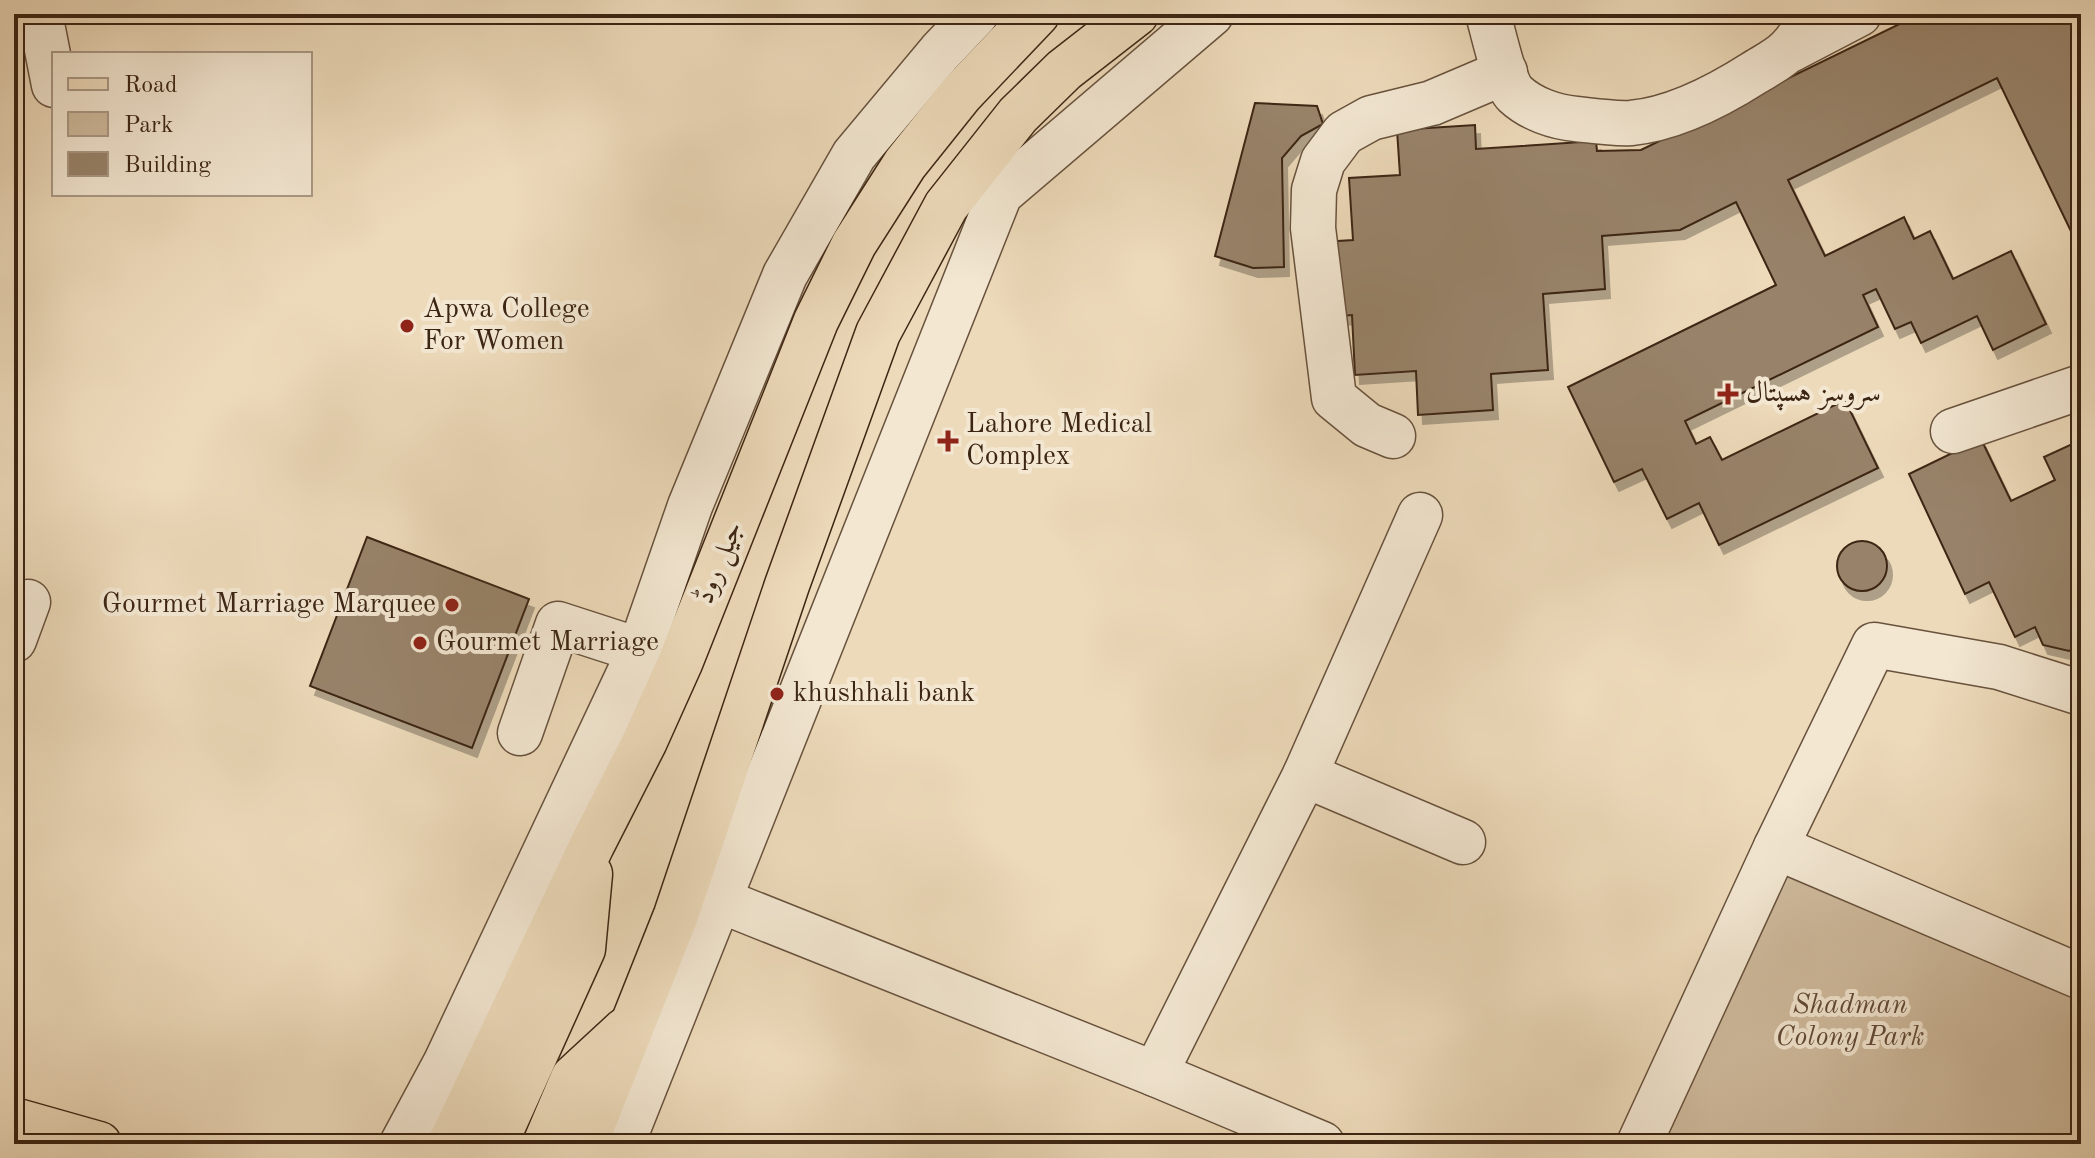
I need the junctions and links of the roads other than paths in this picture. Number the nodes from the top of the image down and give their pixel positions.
1 (40, 14) edge
2 (976, 14) edge
3 (1037, 14) edge
4 (1136, 14) edge
5 (1211, 14) edge
6 (1488, 14) edge
7 (1812, 14) edge
8 (1859, 14) edge
9 (1787, 52) junction
10 (1505, 72) junction
11 (52, 75) edge
12 (2081, 387) edge
13 (1953, 431) dead end
14 (1393, 436) dead end
15 (1420, 515) dead end
16 (660, 656) junction
17 (2081, 693) edge
18 (520, 733) dead end
19 (1305, 775) junction
20 (1463, 842) dead end
21 (592, 845) junction
22 (1776, 847) junction
23 (719, 900) junction
24 (2081, 977) edge
25 (632, 1023) junction
26 (1155, 1074) junction
27 (14, 1120) edge
28 (99, 1144) edge
29 (402, 1144) edge
30 (450, 1144) edge
31 (495, 1144) edge
32 (545, 1144) edge
33 (585, 1144) edge
34 (622, 1144) edge
35 (1322, 1144) edge
36 (1639, 1144) edge

1 - 11 street
2 - 16 street
3 - 16 main road, جیل روڈ
4 - 25 main road
5 - 23 street
6 - 10 street
7 - 9 street
8 - 9 street
9 - 10 street
10 - 14 street
12 - 13 street
15 - 19 street
16 - 18 street
16 - 21 main road, جیل روڈ
16 - 29 street
17 - 22 street
19 - 20 street
19 - 26 street
21 - 30 main road, جیل روڈ
21 - 31 main road
22 - 24 street
22 - 36 street
23 - 26 street
23 - 34 street
25 - 32 main road
25 - 33 main road
26 - 35 street
27 - 28 main road

